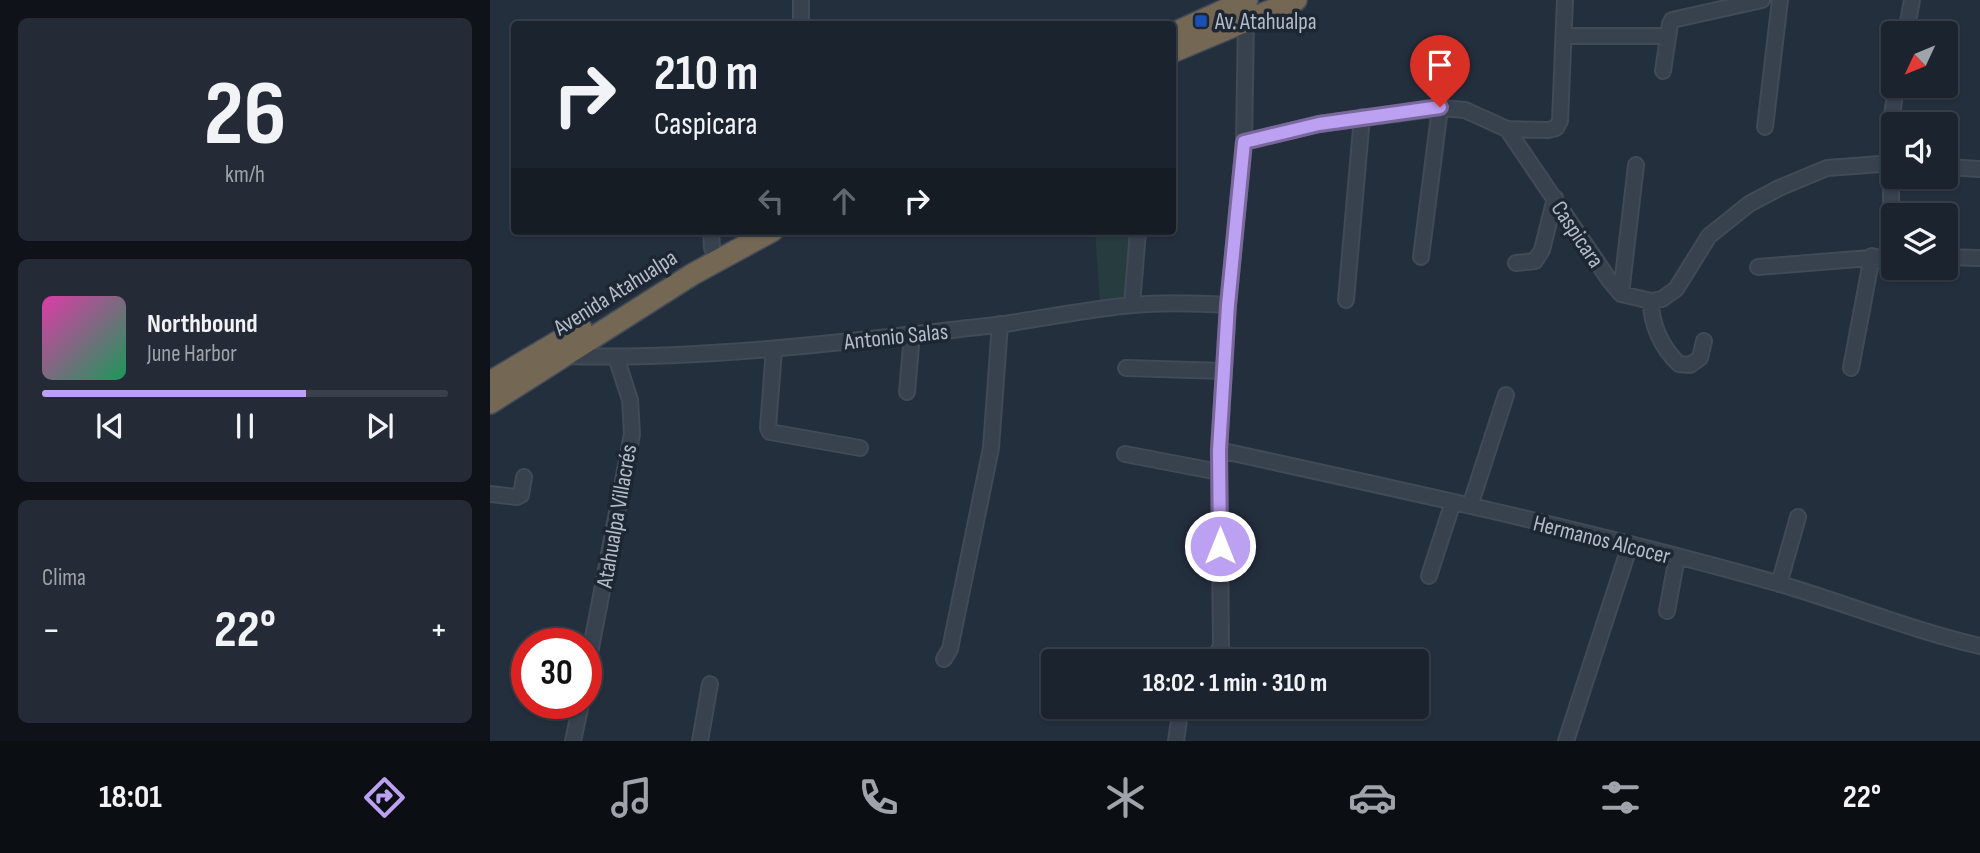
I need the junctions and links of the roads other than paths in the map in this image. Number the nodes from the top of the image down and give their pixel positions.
1 (801, 0) edge
2 (1296, 0) edge
3 (1565, 0) edge
4 (1762, 0) edge
5 (1780, 0) edge
6 (1912, 0) edge
7 (1247, 10) edge
8 (801, 21) edge
9 (1908, 21) edge
10 (1176, 33) edge
11 (1565, 36) junction
12 (1668, 36) junction
13 (1176, 50) edge
14 (1663, 71) dead end
15 (1440, 107) junction
16 (1362, 117) junction
17 (1765, 127) dead end
18 (1507, 129) junction
19 (1244, 142) junction
20 (1881, 164) edge
21 (1636, 165) dead end
22 (1958, 168) edge
23 (1980, 169) edge
24 (1555, 198) junction
25 (765, 235) edge
26 (1138, 235) edge
27 (711, 239) edge
28 (1872, 256) junction
29 (1881, 256) edge
30 (1422, 257) dead end
31 (1958, 257) edge
32 (1980, 258) edge
33 (1516, 263) dead end
34 (1758, 267) dead end
35 (1621, 294) junction
36 (1346, 300) dead end
37 (1651, 301) junction
38 (1132, 305) junction
39 (1228, 305) junction
40 (1000, 324) junction
41 (912, 334) junction
42 (1704, 341) dead end
43 (774, 349) junction
44 (563, 356) junction
45 (616, 357) junction
46 (1126, 368) dead end
47 (1851, 368) dead end
48 (1224, 371) junction
49 (494, 377) edge
50 (907, 393) dead end
51 (1506, 395) dead end
52 (490, 403) edge
53 (860, 448) dead end
54 (1219, 450) junction
55 (1125, 454) dead end
56 (1219, 472) junction
57 (524, 477) dead end
58 (490, 494) edge
59 (1453, 502) junction
60 (1470, 506) junction
61 (1798, 517) dead end
62 (1630, 545) junction
63 (1677, 557) junction
64 (1429, 576) dead end
65 (1779, 584) junction
66 (1667, 611) dead end
67 (595, 628) edge
68 (1980, 646) edge
69 (1219, 649) edge
70 (944, 659) dead end
71 (710, 684) dead end
72 (578, 719) edge
73 (1179, 719) edge
74 (573, 741) edge
75 (700, 741) edge
76 (1176, 741) edge
77 (1566, 741) edge

1 - 8 street
2 - 7 highway
3 - 11 street
4 - 12 street
5 - 17 street
6 - 9 street
7 - 10 highway
7 - 13 highway
7 - 19 street
11 - 12 street
11 - 18 street
12 - 14 street
15 - 16 street
15 - 18 street
15 - 30 street
16 - 19 street
16 - 36 street
18 - 24 street, Caspicara
19 - 39 street
20 - 37 street
21 - 35 street
22 - 23 street
24 - 33 street
24 - 35 street, Caspicara
25 - 44 highway, Avenida Atahualpa
26 - 38 street
27 - 49 highway, Avenida Atahualpa
28 - 29 street
28 - 34 street
28 - 47 street
31 - 32 street
35 - 37 street
37 - 42 street
38 - 39 street, Antonio Salas
38 - 40 street, Antonio Salas
39 - 48 street
40 - 41 street, Antonio Salas
40 - 70 street
41 - 43 street, Antonio Salas
41 - 50 street
43 - 45 street, Antonio Salas
43 - 53 street
44 - 45 street, Antonio Salas
44 - 52 highway, Avenida Atahualpa
45 - 67 street, Atahualpa Villacrés
46 - 48 street
48 - 54 street
51 - 60 street
54 - 56 street
54 - 59 street, Hermanos Alcocer
55 - 56 street
56 - 69 street
57 - 58 street
59 - 60 street, Hermanos Alcocer
59 - 64 street
60 - 62 street, Hermanos Alcocer
61 - 65 street
62 - 63 street, Hermanos Alcocer
62 - 77 street
63 - 65 street, Hermanos Alcocer
63 - 66 street
65 - 68 street, Hermanos Alcocer
71 - 75 street
72 - 74 street
73 - 76 street

